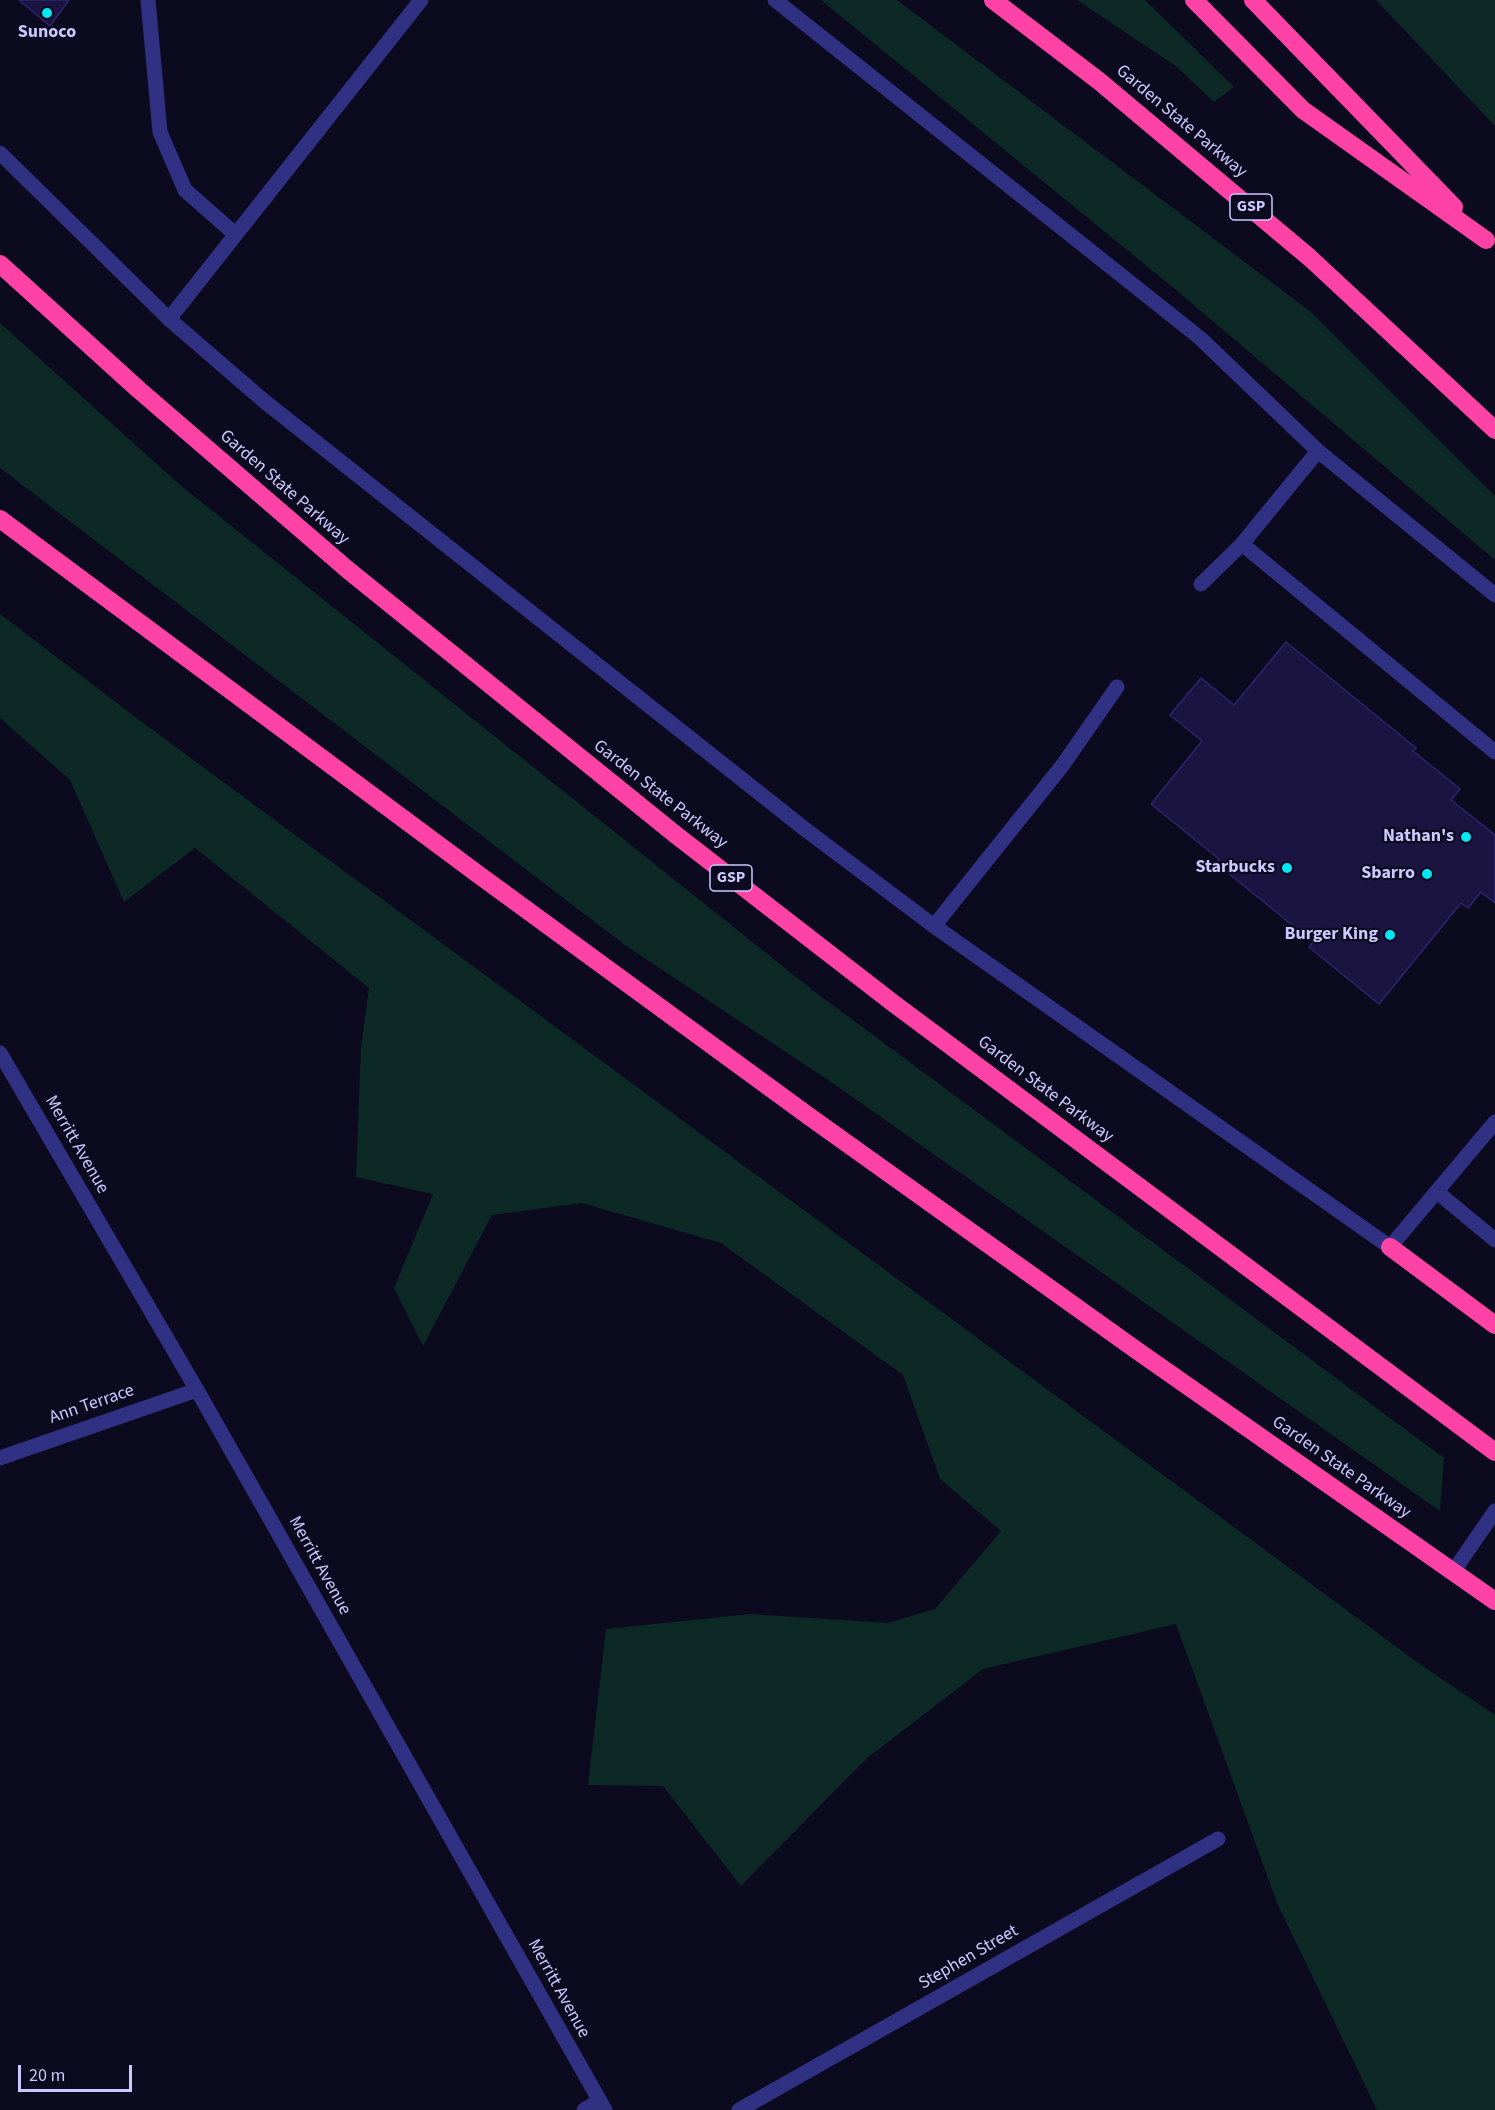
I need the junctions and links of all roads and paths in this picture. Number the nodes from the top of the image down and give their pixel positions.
1 (148, 0) edge
2 (421, 0) edge
3 (775, 0) edge
4 (993, 0) edge
5 (1194, 0) edge
6 (1253, 0) edge
7 (0, 153) edge
8 (235, 234) junction
9 (1491, 245) edge
10 (0, 264) edge
11 (169, 319) junction
12 (1495, 430) edge
13 (1318, 450) junction
14 (0, 519) edge
15 (1242, 544) junction
16 (1201, 584) dead end
17 (1495, 595) edge
18 (1117, 687) dead end
19 (1495, 752) edge
20 (934, 926) junction
21 (0, 1053) edge
22 (1495, 1122) edge
23 (1437, 1192) junction
24 (1495, 1240) edge
25 (1390, 1247) junction
26 (1495, 1325) edge
27 (197, 1390) junction
28 (1495, 1452) edge
29 (0, 1458) edge
30 (1495, 1511) edge
31 (1453, 1572) junction
32 (1495, 1601) edge
33 (1218, 1839) dead end
34 (602, 2106) edge
35 (584, 2110) edge
36 (739, 2110) edge

1 - 8 street
2 - 8 street
3 - 13 street
4 - 12 highway, Garden State Parkway / GSP
5 - 9 highway
6 - 9 highway
7 - 11 street
8 - 11 street
10 - 28 highway, Garden State Parkway / GSP
11 - 20 street
13 - 15 street
13 - 17 street
14 - 31 highway, Garden State Parkway
15 - 16 street
15 - 19 street
18 - 20 street
20 - 25 street
21 - 27 street, Merritt Avenue
22 - 23 street
23 - 24 street
23 - 25 street
25 - 26 highway
27 - 29 street, Ann Terrace
27 - 34 street, Merritt Avenue
30 - 31 street
31 - 32 highway, Garden State Parkway
33 - 36 street, Stephen Street
34 - 35 street

